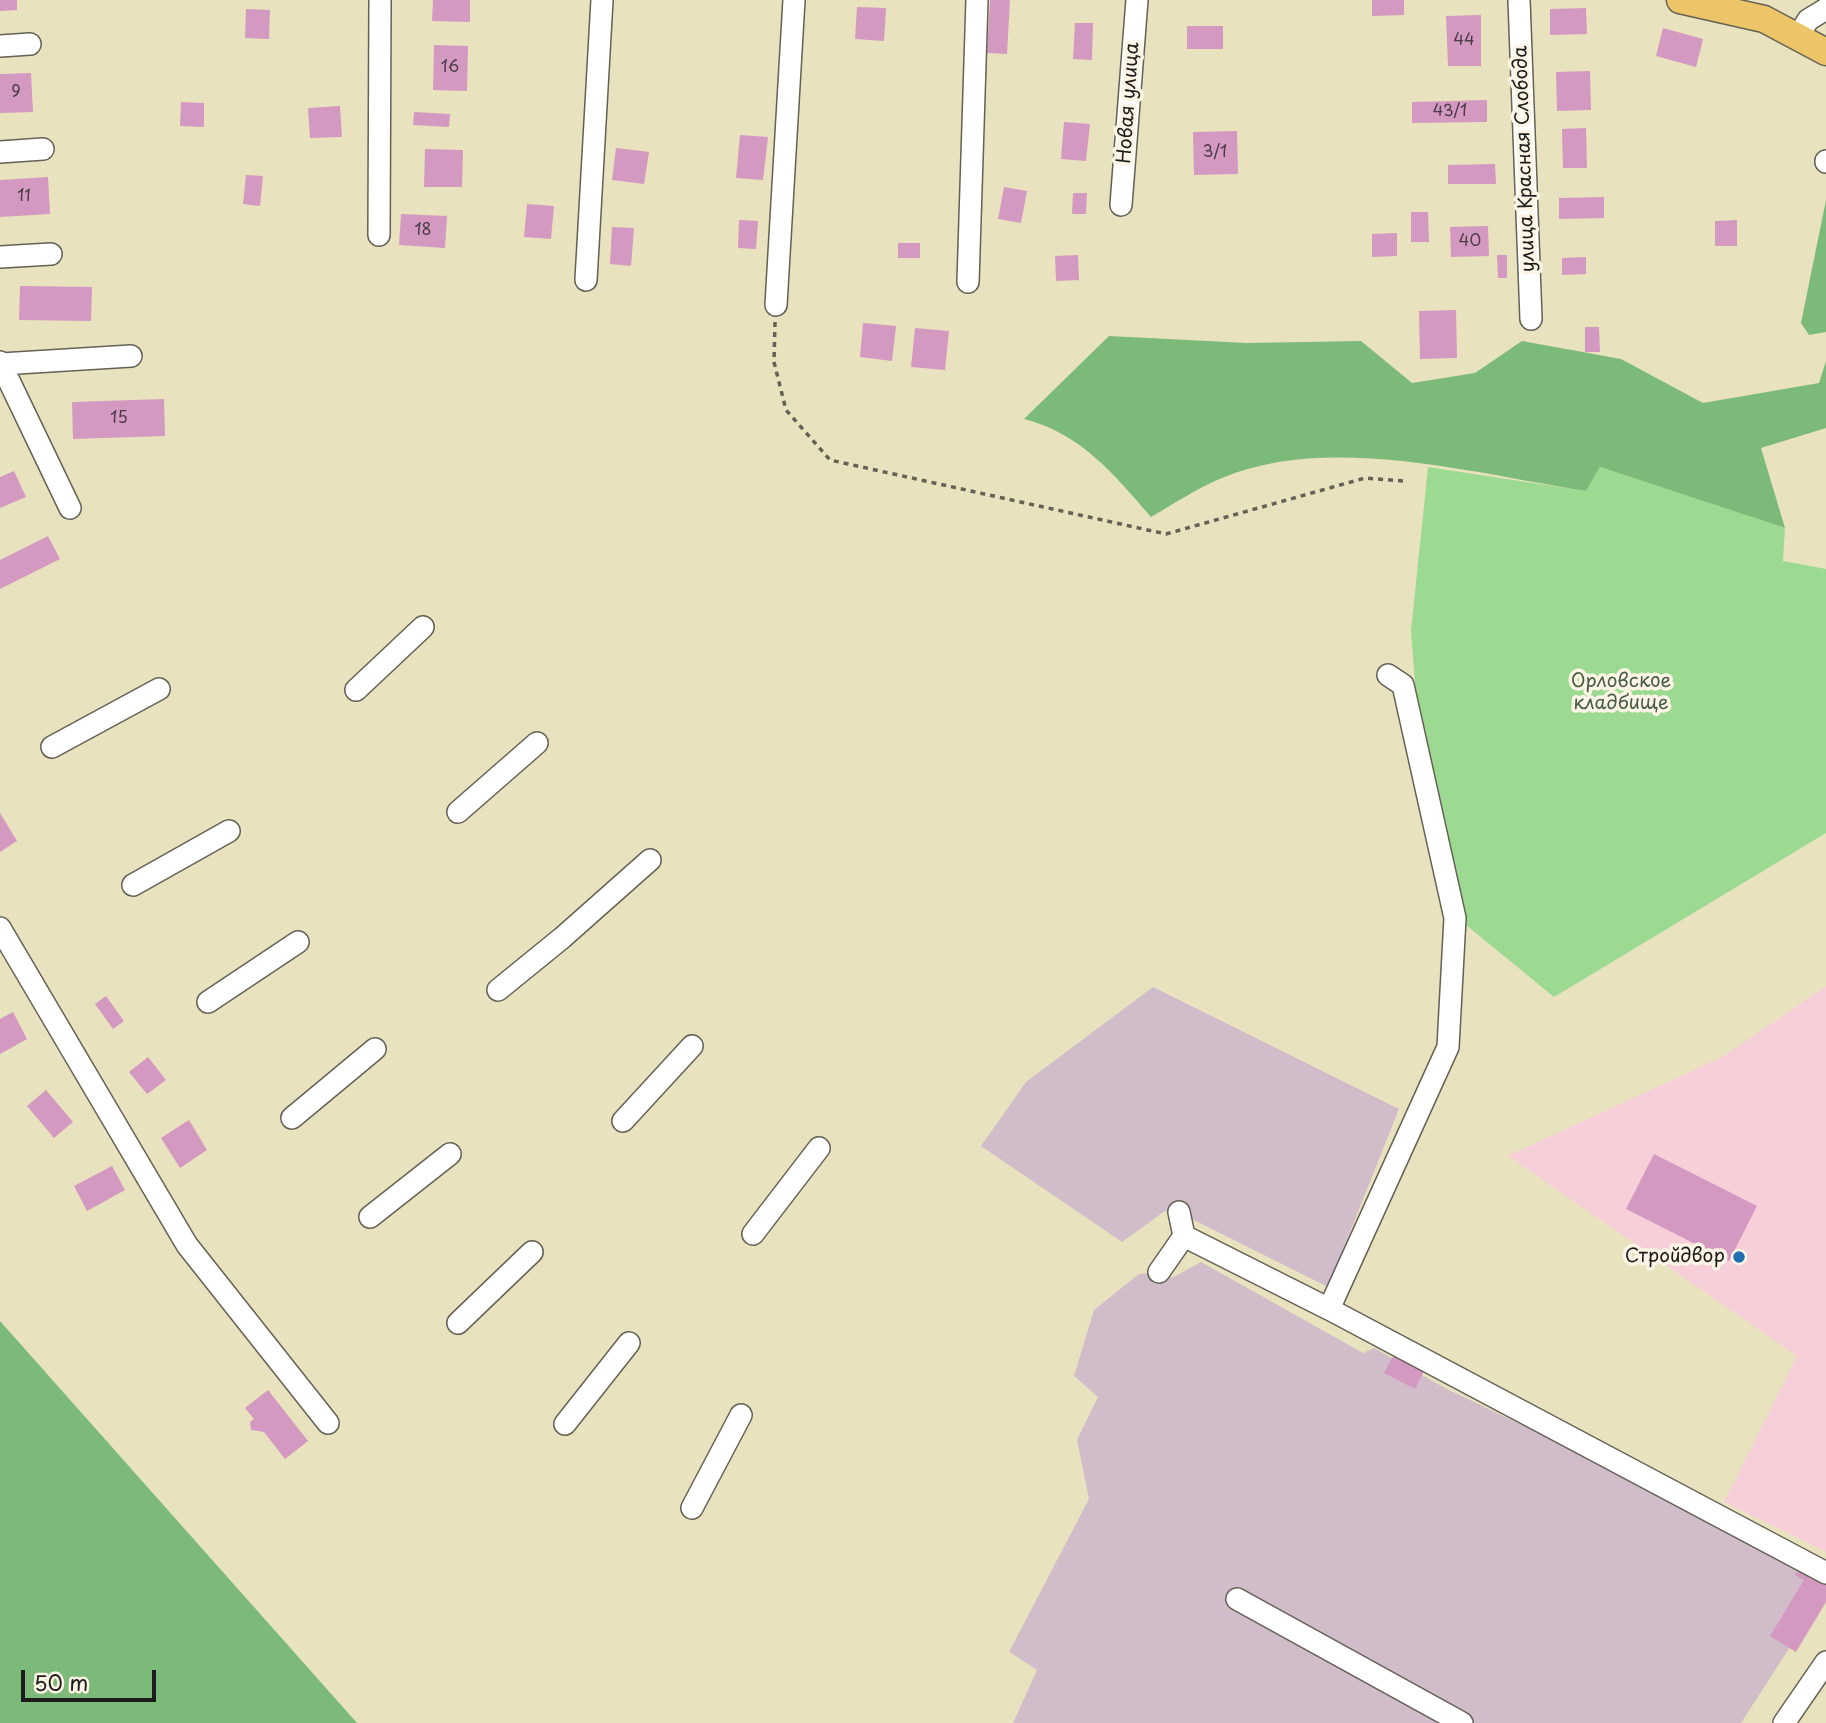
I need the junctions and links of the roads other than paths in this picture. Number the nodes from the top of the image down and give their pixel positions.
1 (380, 0) edge
2 (602, 0) edge
3 (794, 0) edge
4 (977, 0) edge
5 (1137, 0) edge
6 (1520, 0) edge
7 (1680, 0) edge
8 (1814, 16) edge
9 (30, 44) dead end
10 (0, 46) edge
11 (1826, 51) edge
12 (43, 149) dead end
13 (0, 152) edge
14 (1121, 205) dead end
15 (379, 235) dead end
16 (51, 254) dead end
17 (0, 257) edge
18 (586, 281) dead end
19 (968, 282) dead end
20 (776, 305) road end
21 (1531, 318) dead end
22 (131, 356) dead end
23 (1, 363) edge
24 (70, 508) dead end
25 (423, 627) dead end
26 (1388, 675) dead end
27 (159, 689) dead end
28 (356, 690) dead end
29 (537, 743) dead end
30 (52, 747) dead end
31 (458, 812) dead end
32 (229, 831) dead end
33 (650, 860) dead end
34 (133, 885) dead end
35 (0, 928) edge
36 (298, 942) dead end
37 (498, 990) dead end
38 (208, 1002) dead end
39 (692, 1046) dead end
40 (375, 1049) dead end
41 (292, 1118) dead end
42 (623, 1121) dead end
43 (819, 1148) dead end
44 (450, 1154) dead end
45 (1178, 1212) dead end
46 (370, 1217) dead end
47 (753, 1234) dead end
48 (1184, 1236) junction
49 (532, 1252) dead end
50 (1159, 1272) dead end
51 (1329, 1309) junction
52 (458, 1323) dead end
53 (629, 1343) dead end
54 (741, 1415) dead end
55 (328, 1423) dead end
56 (565, 1424) dead end
57 (692, 1508) dead end
58 (1826, 1573) edge
59 (1237, 1599) dead end
60 (1826, 1662) edge
61 (1461, 1723) edge
62 (1784, 1723) edge

1 - 15 street
2 - 18 street
3 - 20 street
4 - 19 street
5 - 14 street, Новая улица
6 - 21 street, улица Красная Слобода
7 - 8 main road
8 - 11 main road
9 - 10 street
12 - 13 street
16 - 17 street
22 - 23 street
23 - 24 street
25 - 28 street
26 - 51 street
27 - 30 street
29 - 31 street
32 - 34 street
33 - 37 street
35 - 55 street
36 - 38 street
39 - 42 street
40 - 41 street
43 - 47 street
44 - 46 street
45 - 48 street
48 - 50 street
48 - 51 street
49 - 52 street
51 - 58 street
53 - 56 street
54 - 57 street
59 - 61 street
60 - 62 street

